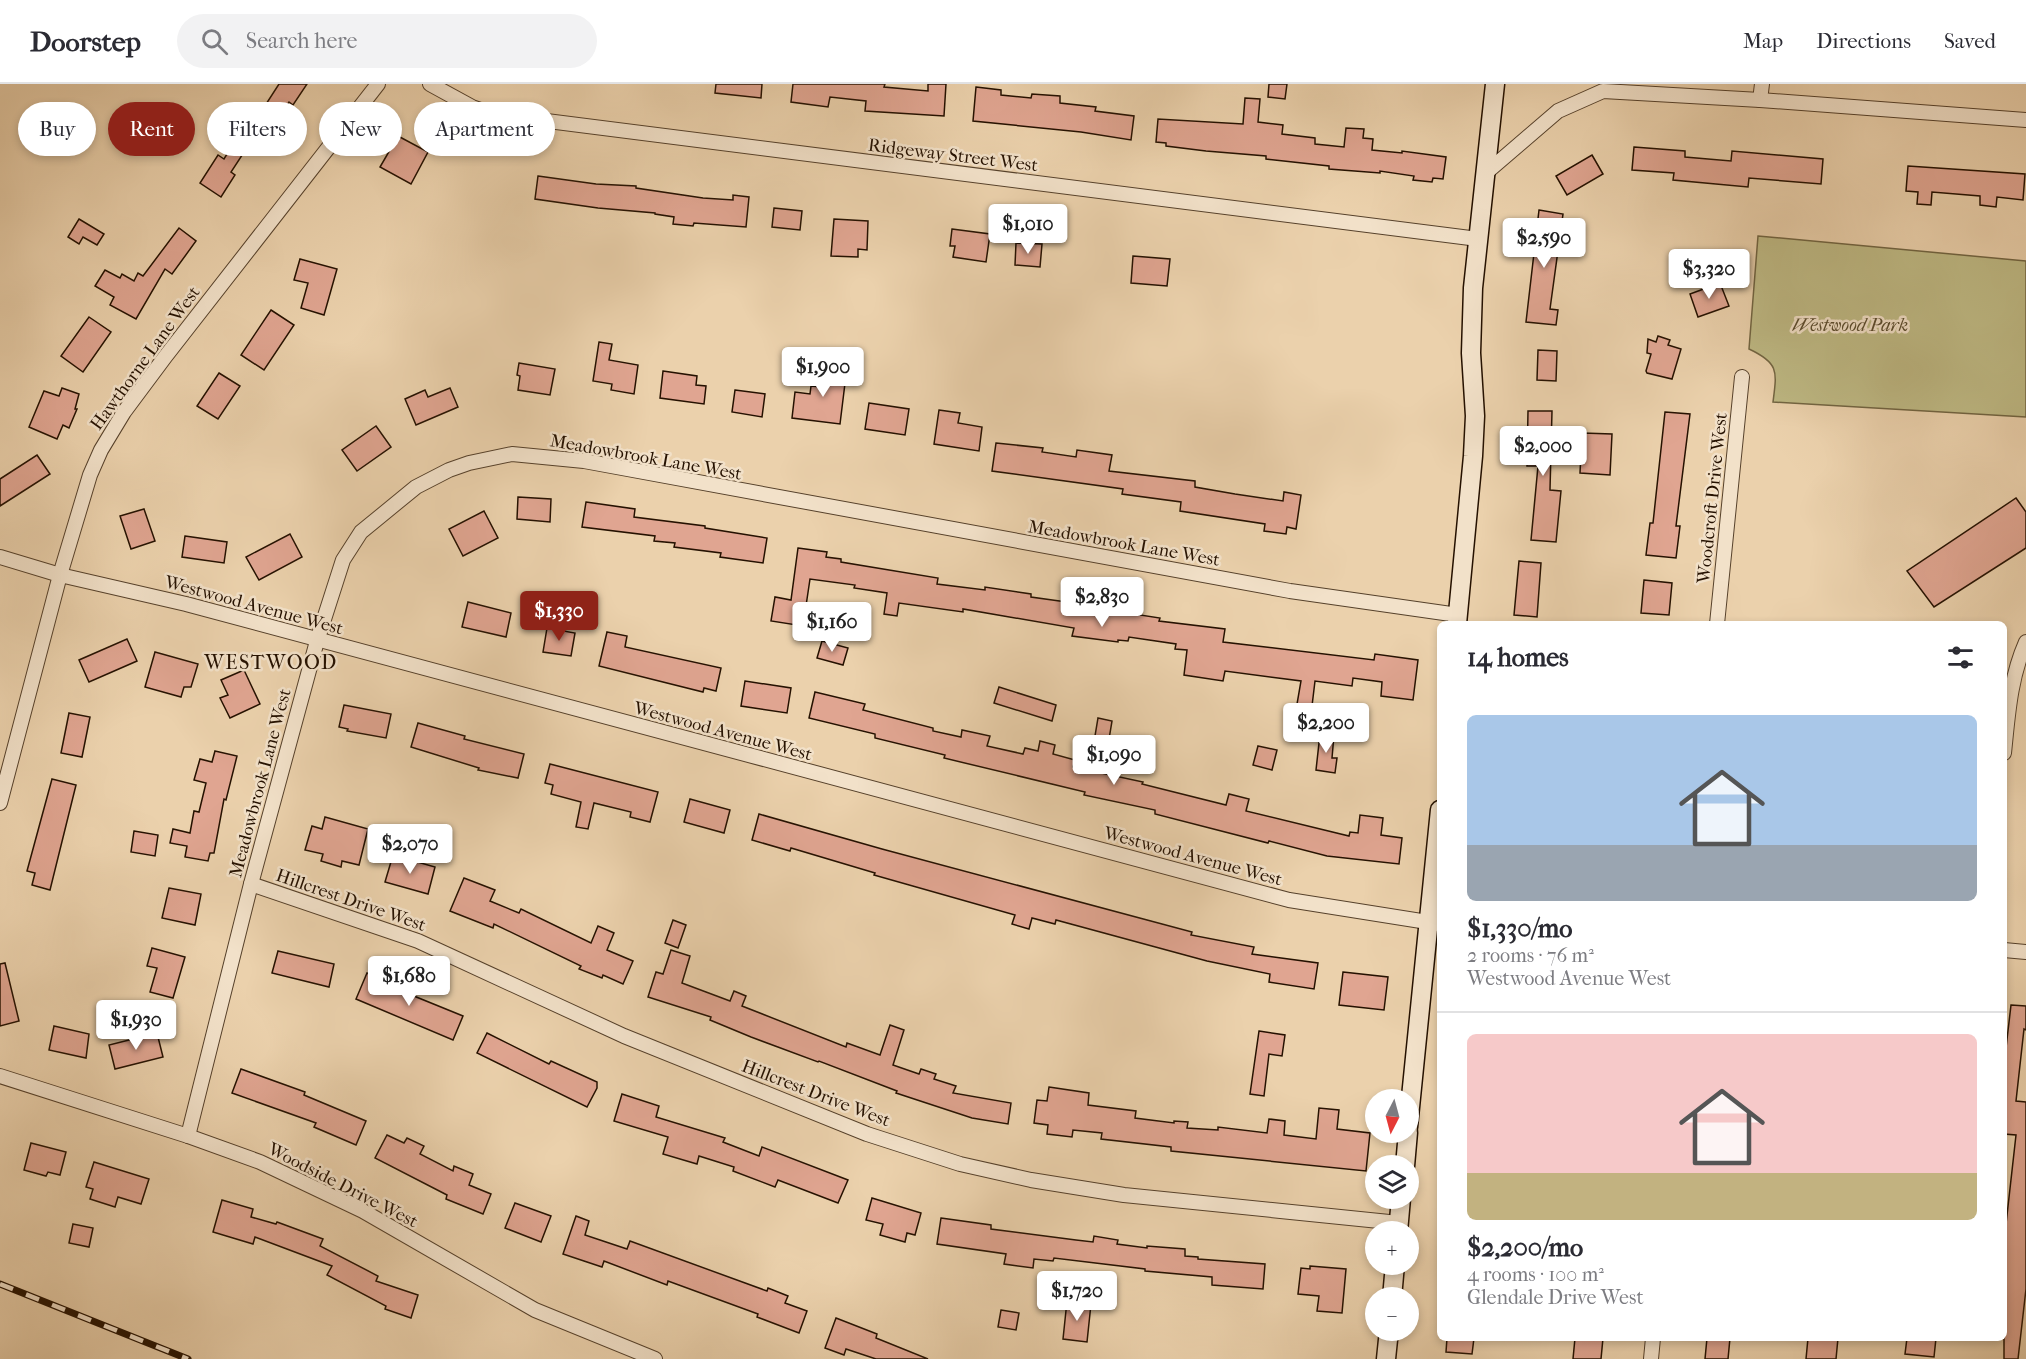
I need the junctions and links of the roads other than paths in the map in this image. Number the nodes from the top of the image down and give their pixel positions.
1 (378, 84) edge
2 (430, 84) edge
3 (1495, 84) edge
4 (1762, 84) edge
5 (1598, 88) edge
6 (1761, 100) junction
7 (2026, 120) edge
8 (1487, 172) junction
9 (1478, 239) junction
10 (1742, 376) dead end
11 (0, 557) edge
12 (60, 574) junction
13 (1458, 620) edge
14 (1717, 621) edge
15 (317, 641) junction
16 (2026, 642) edge
17 (2007, 726) edge
18 (0, 803) edge
19 (1437, 878) edge
20 (252, 884) junction
21 (1435, 923) edge
22 (2007, 950) edge
23 (2026, 952) edge
24 (0, 1076) edge
25 (1413, 1089) edge
26 (188, 1136) junction
27 (1365, 1223) edge
28 (1388, 1341) edge
29 (1653, 1341) edge
30 (655, 1359) edge
31 (1386, 1359) edge
32 (1651, 1359) edge

1 - 12 street, Hawthorne Lane West
2 - 9 street, Ridgeway Street West
3 - 8 street
4 - 6 street
5 - 6 street
5 - 8 street
6 - 7 street
8 - 9 street
9 - 13 street
10 - 14 street, Woodcroft Drive West
11 - 12 street, Westwood Avenue West
12 - 15 street, Westwood Avenue West
12 - 18 street, Hawthorne Lane West
13 - 15 street, Meadowbrook Lane West
15 - 20 street, Meadowbrook Lane West
15 - 21 street, Westwood Avenue West
16 - 17 street
19 - 21 street
20 - 26 street, Meadowbrook Lane West
20 - 27 street, Hillcrest Drive West
21 - 25 street
22 - 23 street
24 - 26 street, Woodside Drive West
26 - 30 street, Woodside Drive West
28 - 31 street
29 - 32 street

